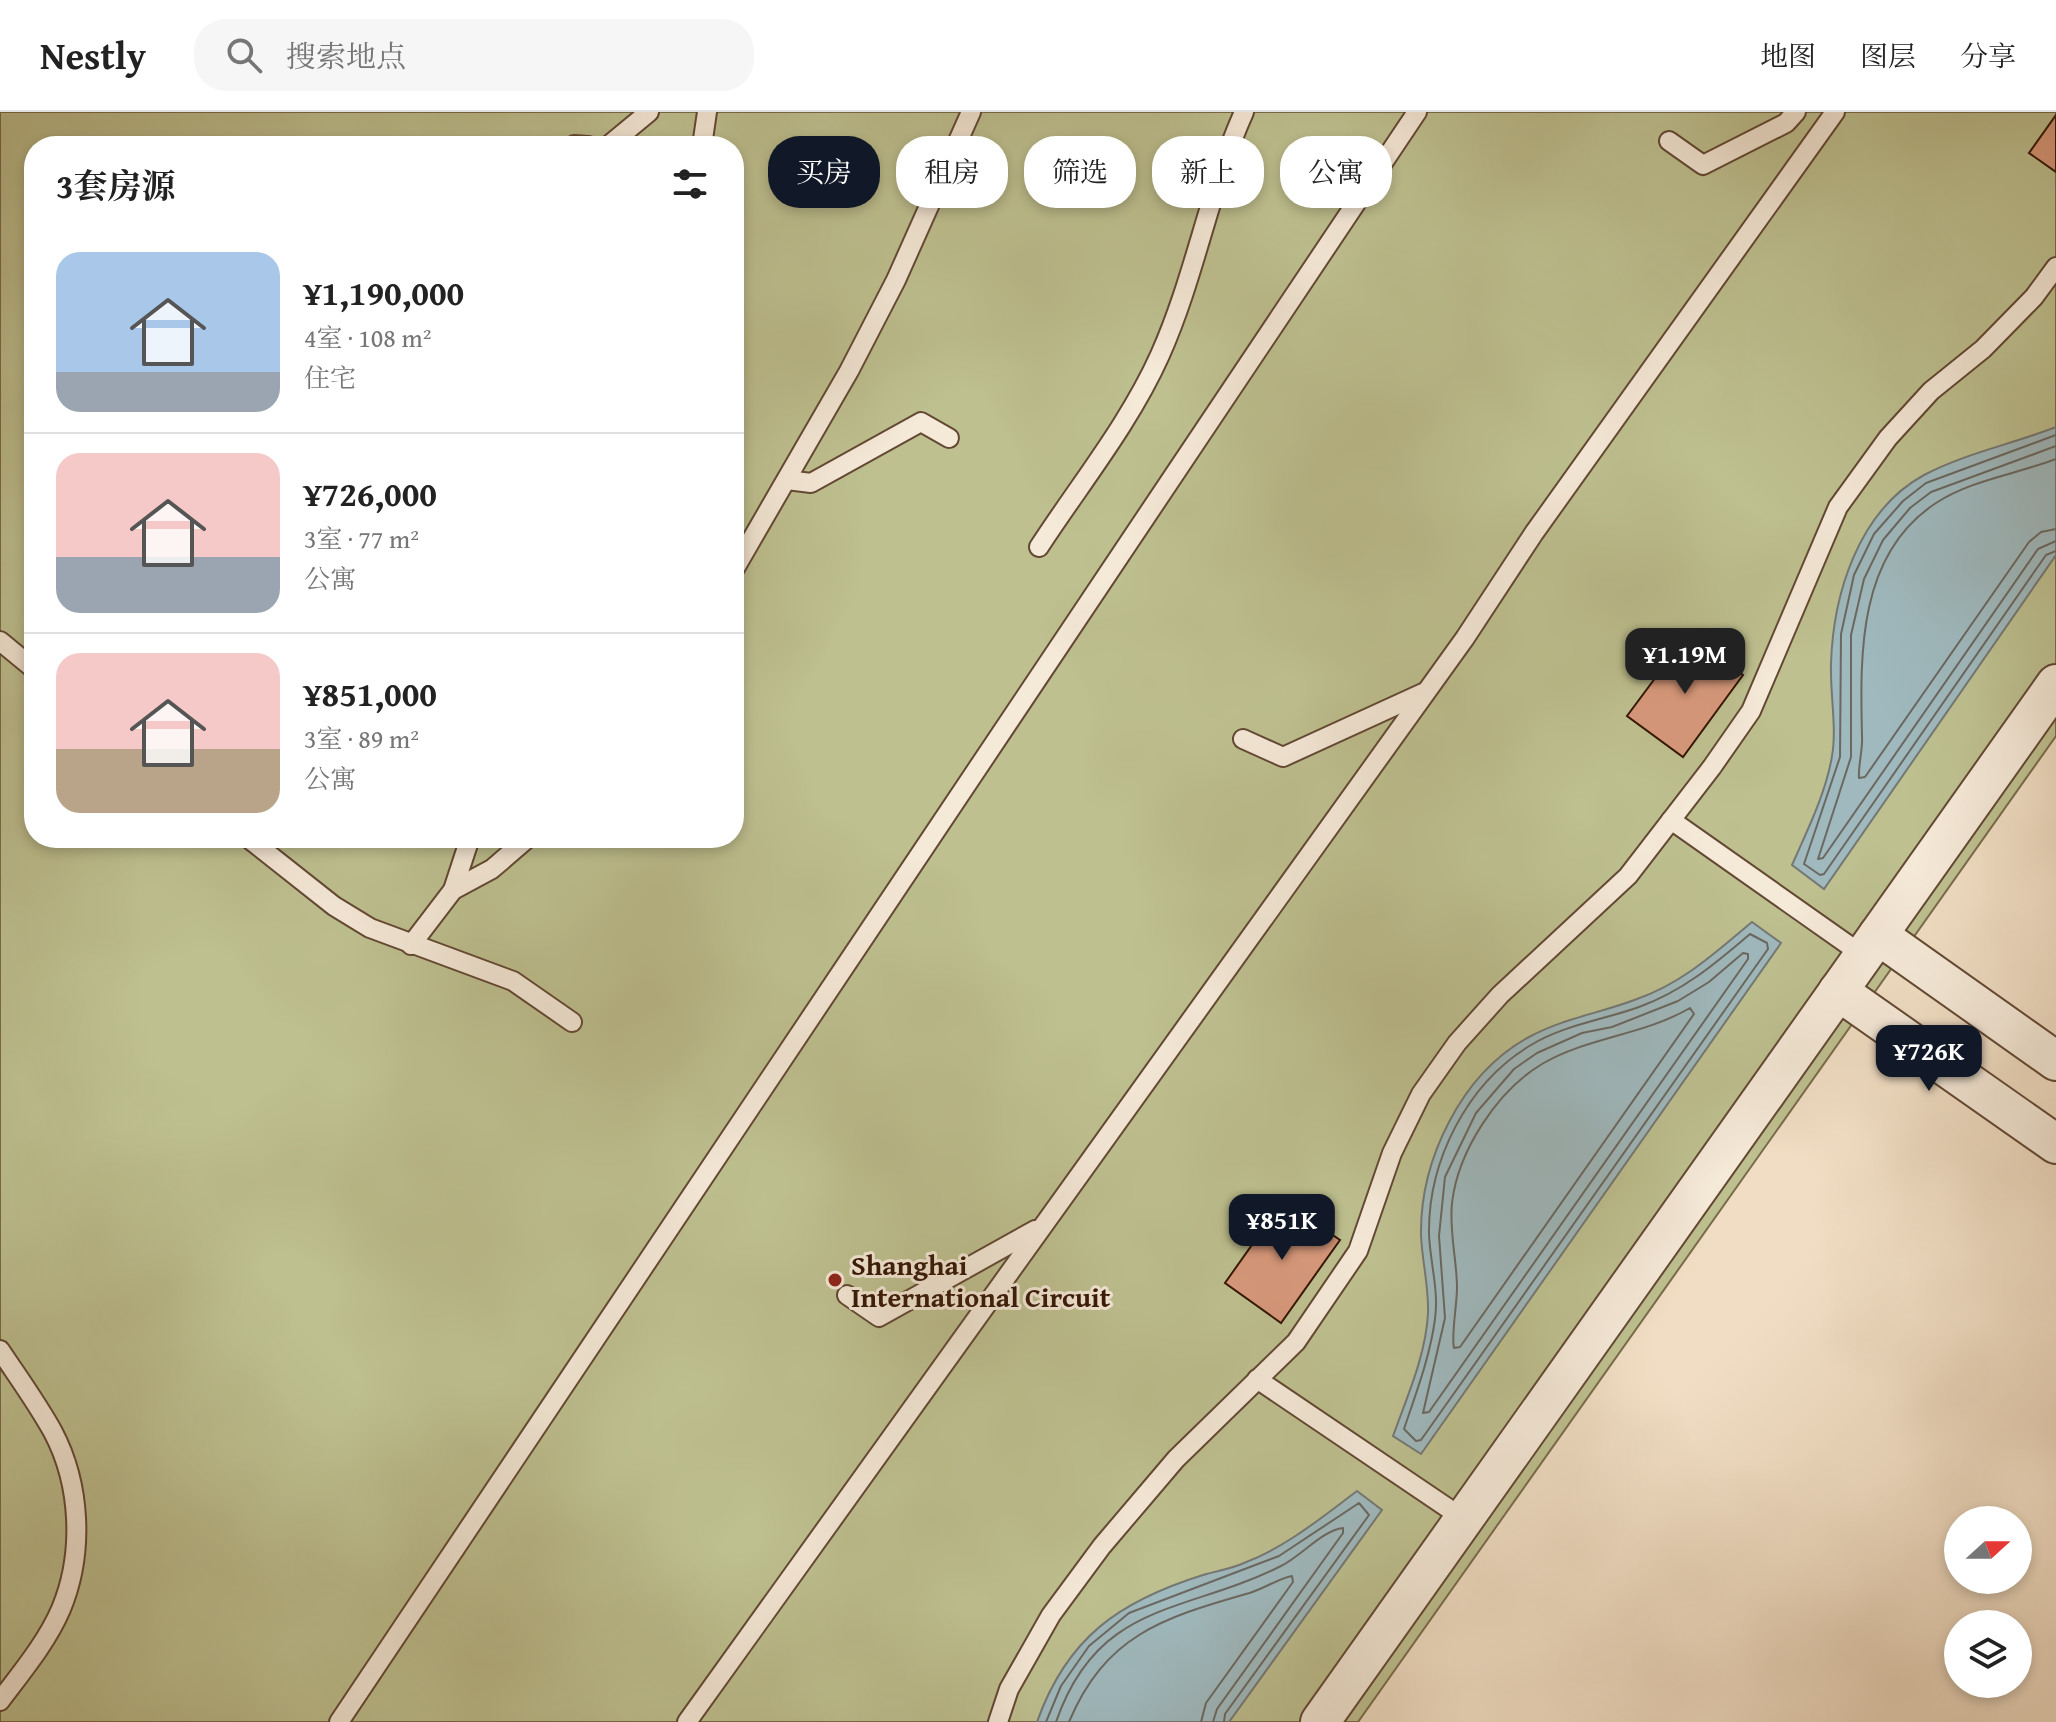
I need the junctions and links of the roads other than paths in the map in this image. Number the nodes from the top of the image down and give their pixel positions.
1 (649, 112) edge
2 (707, 112) edge
3 (971, 112) edge
4 (1244, 112) edge
5 (1417, 112) edge
6 (1796, 112) edge
7 (1835, 112) edge
8 (620, 136) edge
9 (703, 136) edge
10 (1669, 141) dead end
11 (2056, 267) edge
12 (949, 438) dead end
13 (787, 480) junction
14 (1039, 547) dead end
15 (744, 553) edge
16 (0, 641) edge
17 (24, 661) edge
18 (2056, 684) edge
19 (1426, 692) junction
20 (1243, 739) dead end
21 (1671, 820) junction
22 (261, 848) edge
23 (467, 848) edge
24 (516, 848) edge
25 (453, 890) junction
26 (411, 945) junction
27 (1871, 946) junction
28 (1838, 991) junction
29 (572, 1022) dead end
30 (2056, 1061) edge
31 (2056, 1144) edge
32 (1041, 1226) junction
33 (847, 1295) dead end
34 (0, 1350) edge
35 (1257, 1379) junction
36 (1464, 1519) junction
37 (0, 1701) edge
38 (339, 1722) edge
39 (687, 1722) edge
40 (998, 1722) edge
41 (1320, 1722) edge

1 - 8 lane
2 - 9 lane
3 - 13 lane
4 - 14 lane
5 - 38 lane
6 - 10 lane
7 - 19 lane
11 - 21 lane
12 - 13 lane
13 - 15 lane
16 - 17 lane
18 - 27 street
19 - 20 lane
19 - 32 lane
21 - 27 lane
21 - 35 lane
22 - 26 lane
23 - 25 lane
24 - 25 lane
25 - 26 lane
26 - 29 lane
27 - 28 street
27 - 30 street
28 - 31 street
28 - 36 street
32 - 33 lane
32 - 39 lane
34 - 37 lane
35 - 36 lane
35 - 40 lane
36 - 41 street

